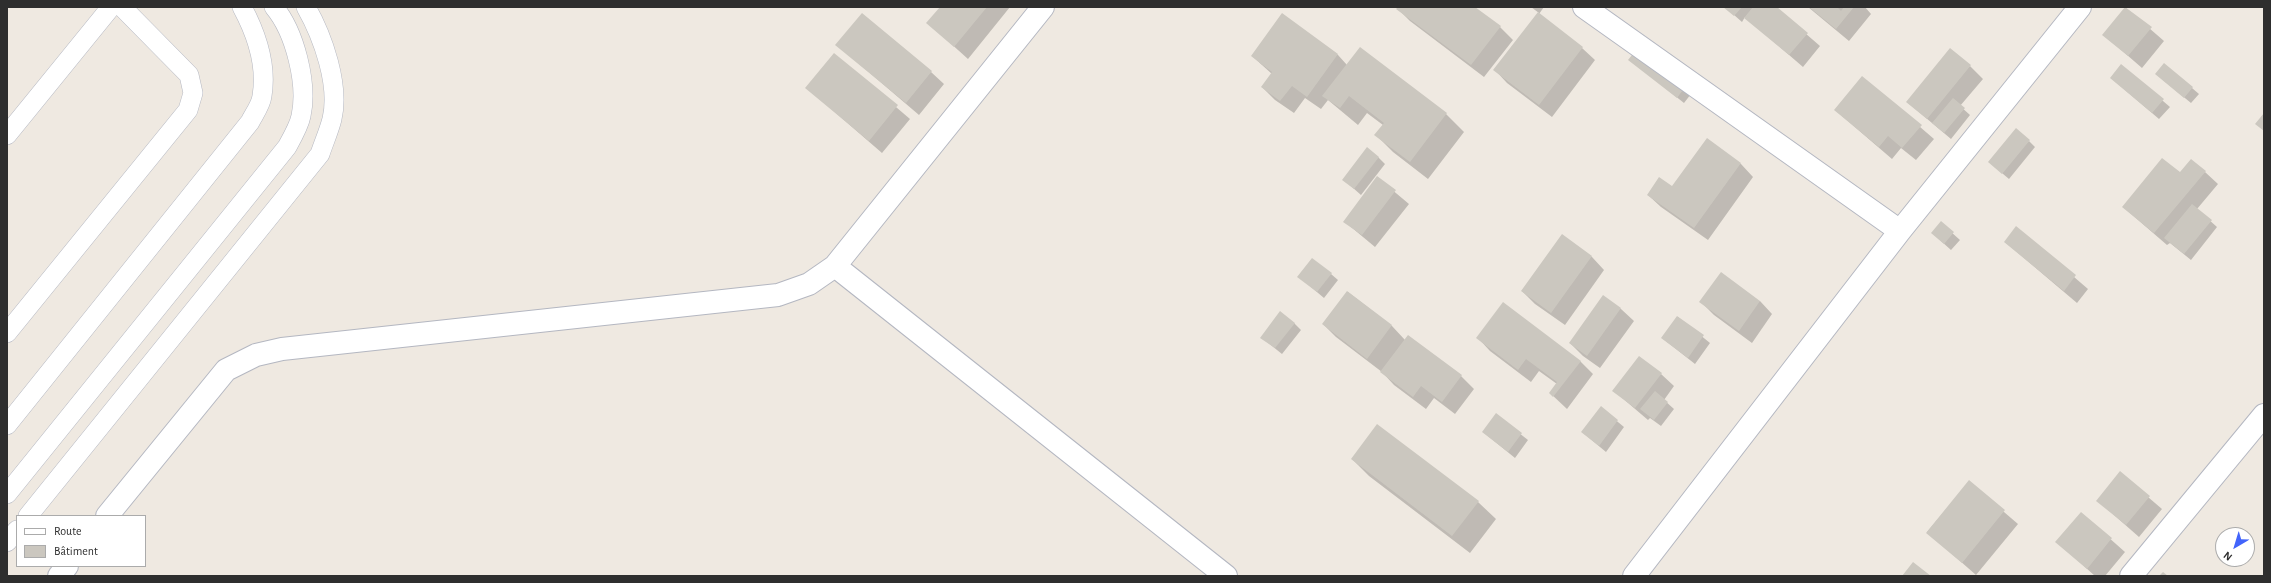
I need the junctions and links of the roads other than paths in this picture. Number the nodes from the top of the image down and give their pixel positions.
1 (110, 7) edge
2 (122, 7) edge
3 (242, 7) edge
4 (274, 7) edge
5 (306, 7) edge
6 (1043, 7) edge
7 (1584, 7) edge
8 (2080, 7) edge
9 (7, 135) edge
10 (1900, 230) junction
11 (835, 266) junction
12 (156, 309) junction
13 (180, 328) junction
14 (7, 333) edge
15 (2264, 415) edge
16 (7, 425) edge
17 (7, 494) edge
18 (29, 515) edge
19 (108, 515) edge
20 (16, 531) edge
21 (7, 542) edge
22 (66, 567) edge
23 (1217, 574) edge
24 (59, 576) edge
25 (1634, 576) edge
26 (2132, 576) edge

1 - 9 lane
2 - 14 lane
3 - 16 lane
4 - 12 lane
5 - 13 lane
6 - 11 street
7 - 10 street
8 - 10 street
10 - 25 street
11 - 19 street
11 - 23 street
12 - 13 lane
12 - 17 lane
13 - 18 lane
15 - 26 street
20 - 21 lane
22 - 24 street

